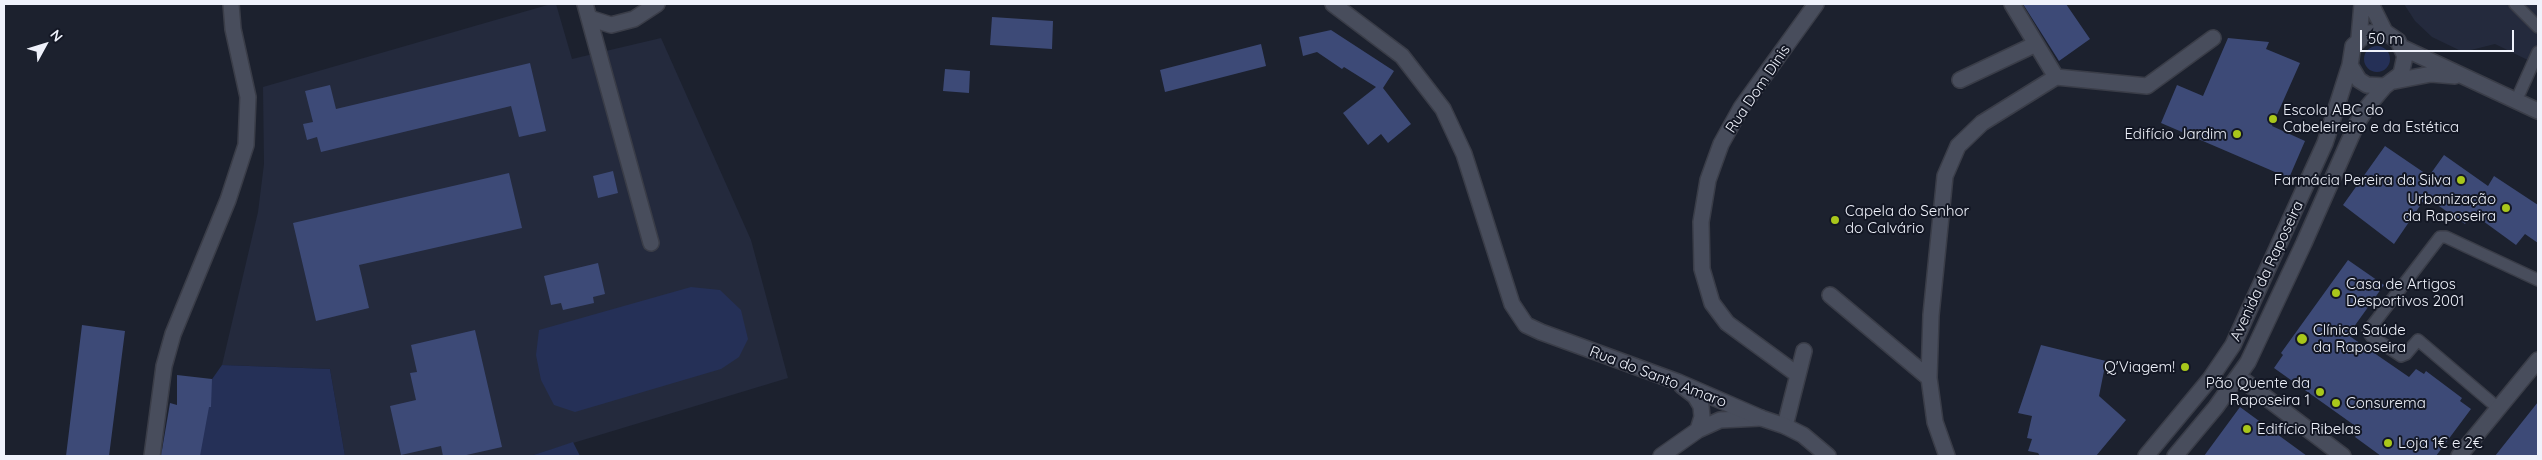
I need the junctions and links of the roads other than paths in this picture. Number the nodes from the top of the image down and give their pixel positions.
1 (231, 4) edge
2 (656, 4) edge
3 (1333, 4) edge
4 (1816, 4) edge
5 (2012, 4) edge
6 (2362, 4) edge
7 (2372, 4) edge
8 (2515, 4) edge
9 (587, 11) edge
10 (2538, 26) edge
11 (2385, 32) junction
12 (2213, 38) dead end
13 (2359, 38) junction
14 (2036, 44) junction
15 (2403, 48) junction
16 (2538, 52) edge
17 (2350, 65) junction
18 (2464, 76) junction
19 (2056, 77) junction
20 (1960, 80) dead end
21 (2390, 84) junction
22 (2516, 101) junction
23 (2537, 107) edge
24 (651, 243) dead end
25 (2538, 280) edge
26 (1830, 295) dead end
27 (1804, 351) dead end
28 (2538, 360) edge
29 (1798, 375) junction
30 (1929, 378) junction
31 (2239, 378) junction
32 (1678, 382) junction
33 (2498, 408) junction
34 (1761, 418) junction
35 (1784, 426) junction
36 (1698, 430) junction
37 (152, 456) edge
38 (1661, 456) edge
39 (1828, 456) edge
40 (1947, 456) edge
41 (2146, 456) edge
42 (2175, 456) edge
43 (2343, 456) edge
44 (2459, 456) edge

1 - 37 street
2 - 9 street
3 - 32 street, Rua do Santo Amaro
4 - 29 street, Rua Dom Dinis
5 - 14 street
6 - 13 street, Avenida da Raposeira
7 - 11 street
8 - 10 lane
9 - 24 street
11 - 13 street
11 - 15 street
12 - 19 street
13 - 17 street, Avenida da Raposeira
14 - 19 street
14 - 20 street
15 - 18 street
15 - 21 street, Avenida da Raposeira
16 - 22 lane
17 - 21 street
17 - 41 street, Avenida da Raposeira
18 - 21 street
18 - 22 street
19 - 30 street
21 - 31 street, Avenida da Raposeira
22 - 23 street
25 - 33 lane
26 - 30 street
27 - 29 street
28 - 33 street
29 - 35 street
30 - 40 street
31 - 42 street, Avenida da Raposeira
31 - 43 street
32 - 34 street, Rua do Santo Amaro
32 - 36 street
33 - 44 street
34 - 35 street, Rua do Santo Amaro
34 - 36 street
35 - 39 street, Rua do Santo Amaro
36 - 38 street

